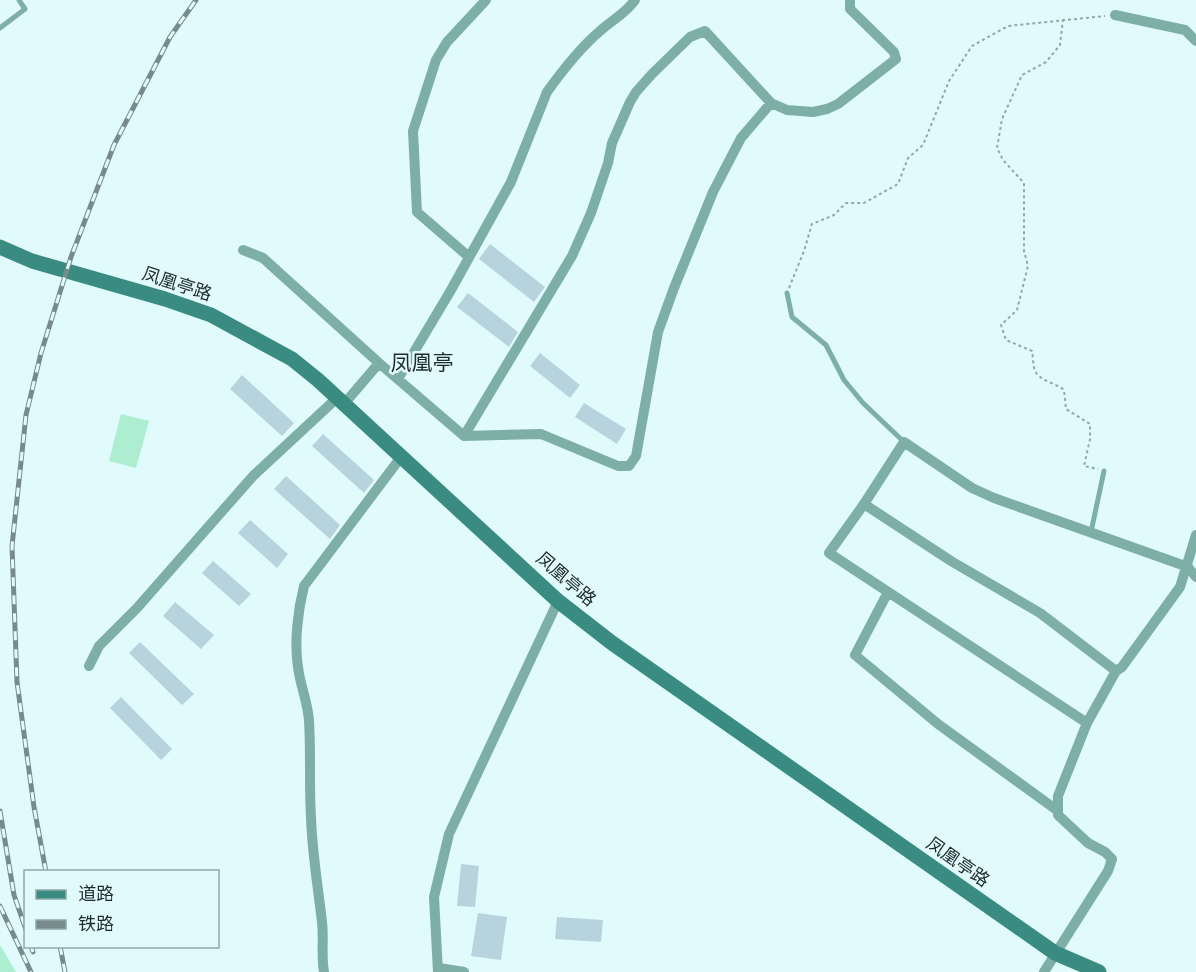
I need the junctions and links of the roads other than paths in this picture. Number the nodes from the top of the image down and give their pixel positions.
1 (19, 0) edge
2 (486, 0) edge
3 (635, 0) edge
4 (850, 0) edge
5 (1115, 15) road end
6 (0, 28) edge
7 (1196, 41) edge
8 (771, 103) junction
9 (0, 247) edge
10 (243, 250) dead end
11 (469, 257) junction
12 (787, 293) road end
13 (379, 363) junction
14 (398, 379) junction
15 (340, 401) junction
16 (464, 436) junction
17 (904, 442) junction
18 (401, 457) junction
19 (1104, 471) road end
20 (864, 504) junction
21 (1091, 532) junction
22 (1196, 535) edge
23 (1188, 567) junction
24 (1196, 577) edge
25 (888, 592) junction
26 (558, 601) junction
27 (89, 666) dead end
28 (1116, 671) junction
29 (1087, 723) junction
30 (1058, 811) junction
31 (1055, 953) junction
32 (438, 970) edge
33 (324, 972) edge
34 (464, 972) edge
35 (1044, 972) edge
36 (1099, 972) edge

1 - 6 lane
2 - 11 street
3 - 11 street
4 - 8 street
5 - 7 street
8 - 16 street
8 - 16 street
9 - 15 street, 凤凰亭路
10 - 13 street
11 - 14 street
12 - 17 lane
13 - 14 street
13 - 15 street
14 - 16 street
15 - 18 street, 凤凰亭路
15 - 27 street
17 - 20 street
17 - 21 street
18 - 26 street, 凤凰亭路
18 - 33 street
19 - 21 lane
20 - 25 street
20 - 28 street
21 - 23 street
22 - 23 street
23 - 24 street
23 - 28 street
25 - 29 street
25 - 30 street
26 - 31 street, 凤凰亭路
26 - 32 street
28 - 29 street
29 - 30 street
30 - 31 street
31 - 35 street
31 - 36 street, 凤凰亭路
32 - 34 street

